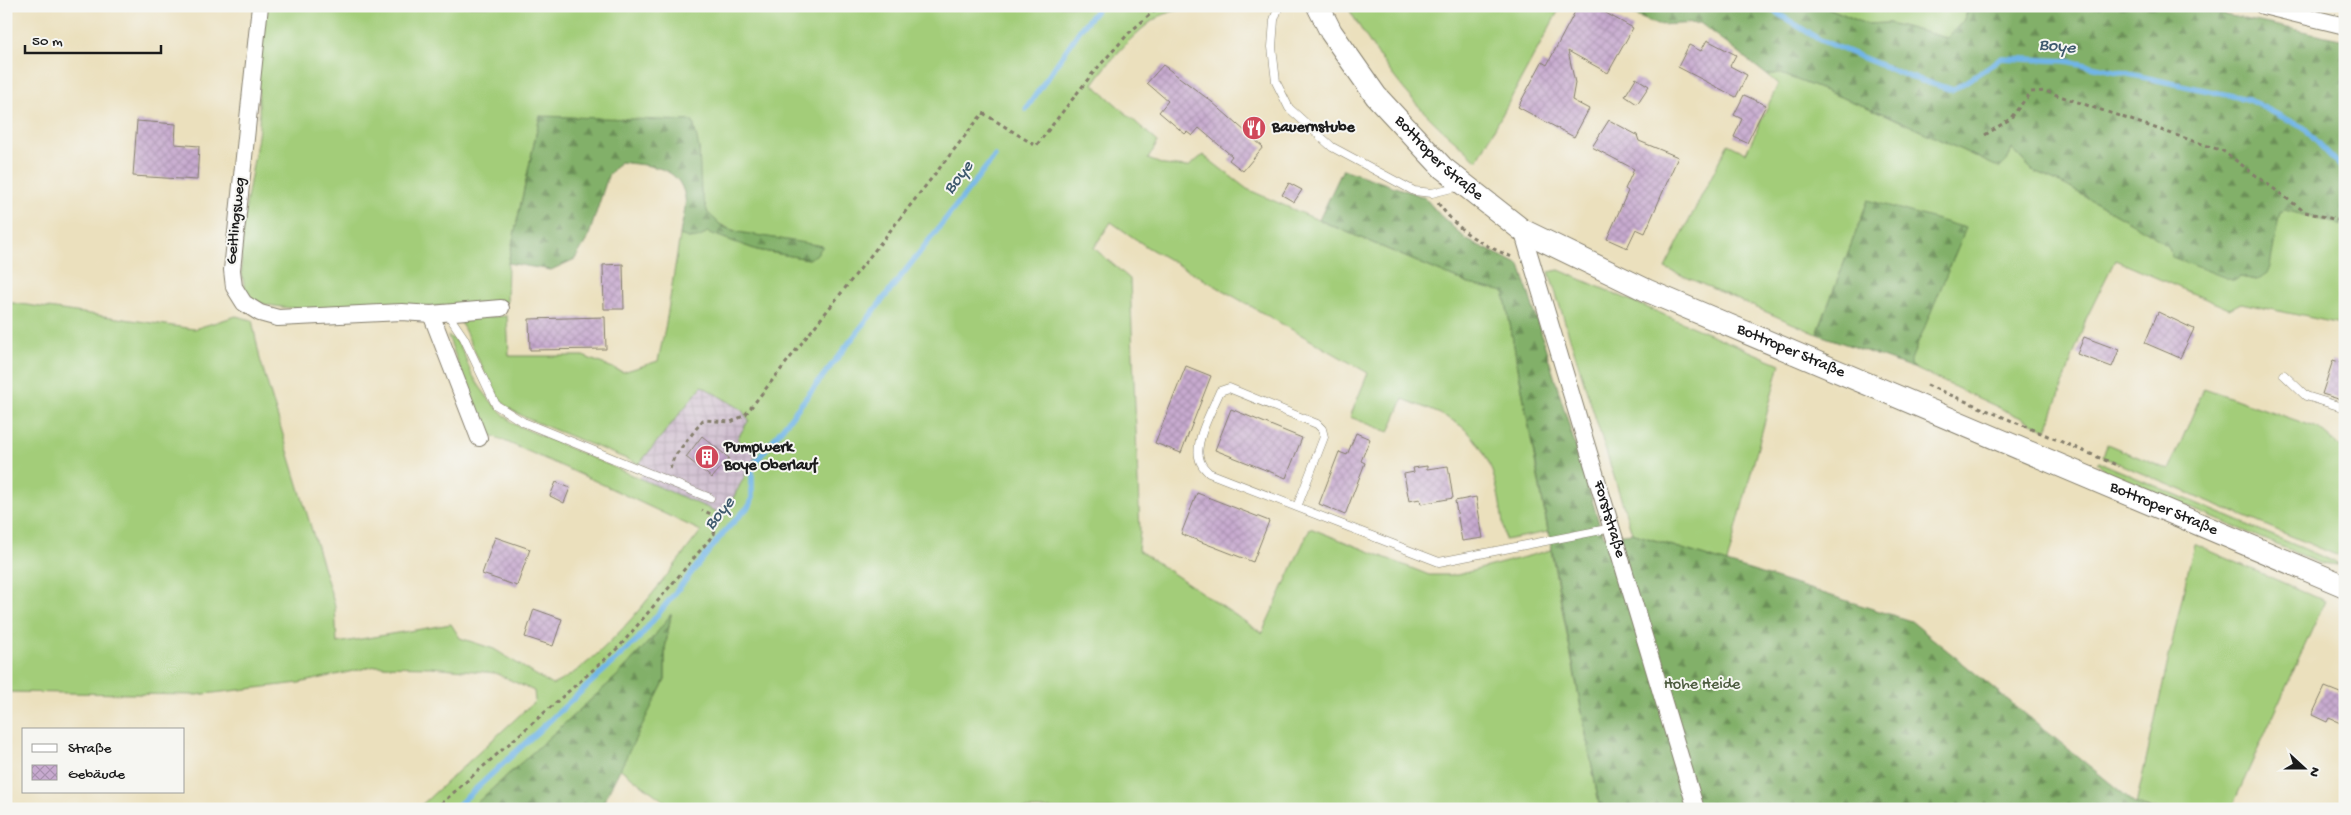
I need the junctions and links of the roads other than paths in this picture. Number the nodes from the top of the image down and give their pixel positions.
1 (260, 6) edge
2 (1279, 6) edge
3 (1318, 6) edge
4 (2263, 6) edge
5 (2345, 26) edge
6 (1464, 185) junction
7 (1522, 230) junction
8 (501, 308) dead end
9 (439, 313) junction
10 (2284, 375) dead end
11 (2345, 408) edge
12 (479, 438) dead end
13 (710, 498) dead end
14 (1297, 507) junction
15 (1613, 528) junction
16 (2345, 586) edge
17 (1696, 809) edge

1 - 9 street, Geitlingsweg
2 - 6 lane
3 - 6 main road, Bottroper Straße
4 - 5 street
6 - 7 main road, Bottroper Straße
7 - 15 street, Forststraße
7 - 16 main road, Bottroper Straße
8 - 9 street, Geitlingsweg
9 - 12 street
9 - 13 lane
10 - 11 lane
14 - 14 lane
14 - 15 lane
15 - 17 street, Forststraße

